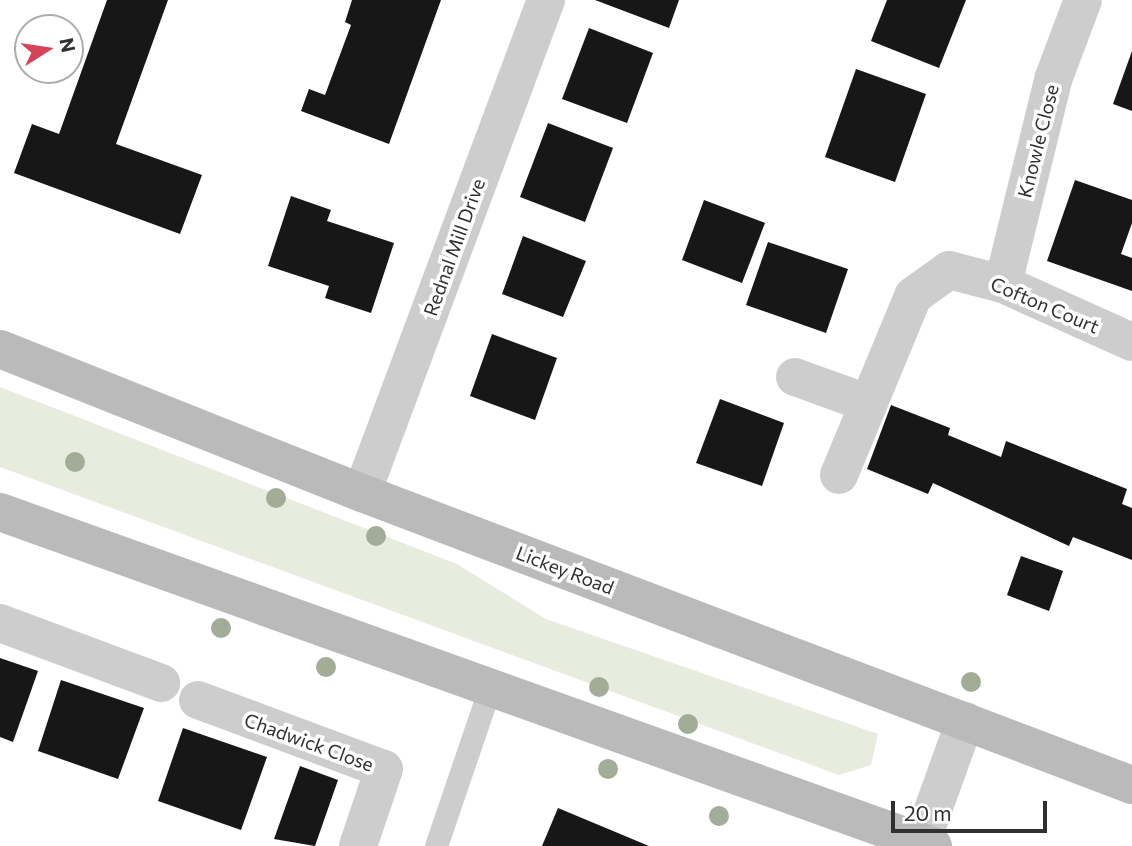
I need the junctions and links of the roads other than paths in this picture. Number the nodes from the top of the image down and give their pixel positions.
1 (547, 0) edge
2 (1083, 0) edge
3 (1003, 284) junction
4 (1132, 342) edge
5 (0, 349) edge
6 (795, 377) dead end
7 (867, 403) junction
8 (839, 475) dead end
9 (362, 493) junction
10 (0, 512) edge
11 (0, 623) edge
12 (161, 683) dead end
13 (490, 687) junction
14 (198, 701) dead end
15 (965, 721) junction
16 (1132, 785) edge
17 (925, 845) edge
18 (358, 846) edge
19 (436, 846) edge

1 - 9 street, Rednal Mill Drive
2 - 3 street, Knowle Close
3 - 4 street, Cofton Court
3 - 7 street, Cofton Court
5 - 9 main road, Lickey Road
6 - 7 street
7 - 8 street, Cofton Court
9 - 15 main road, Lickey Road
10 - 13 main road
11 - 12 street
13 - 17 main road
13 - 19 lane
14 - 18 street, Chadwick Close
15 - 16 main road, Lickey Road
15 - 17 street

